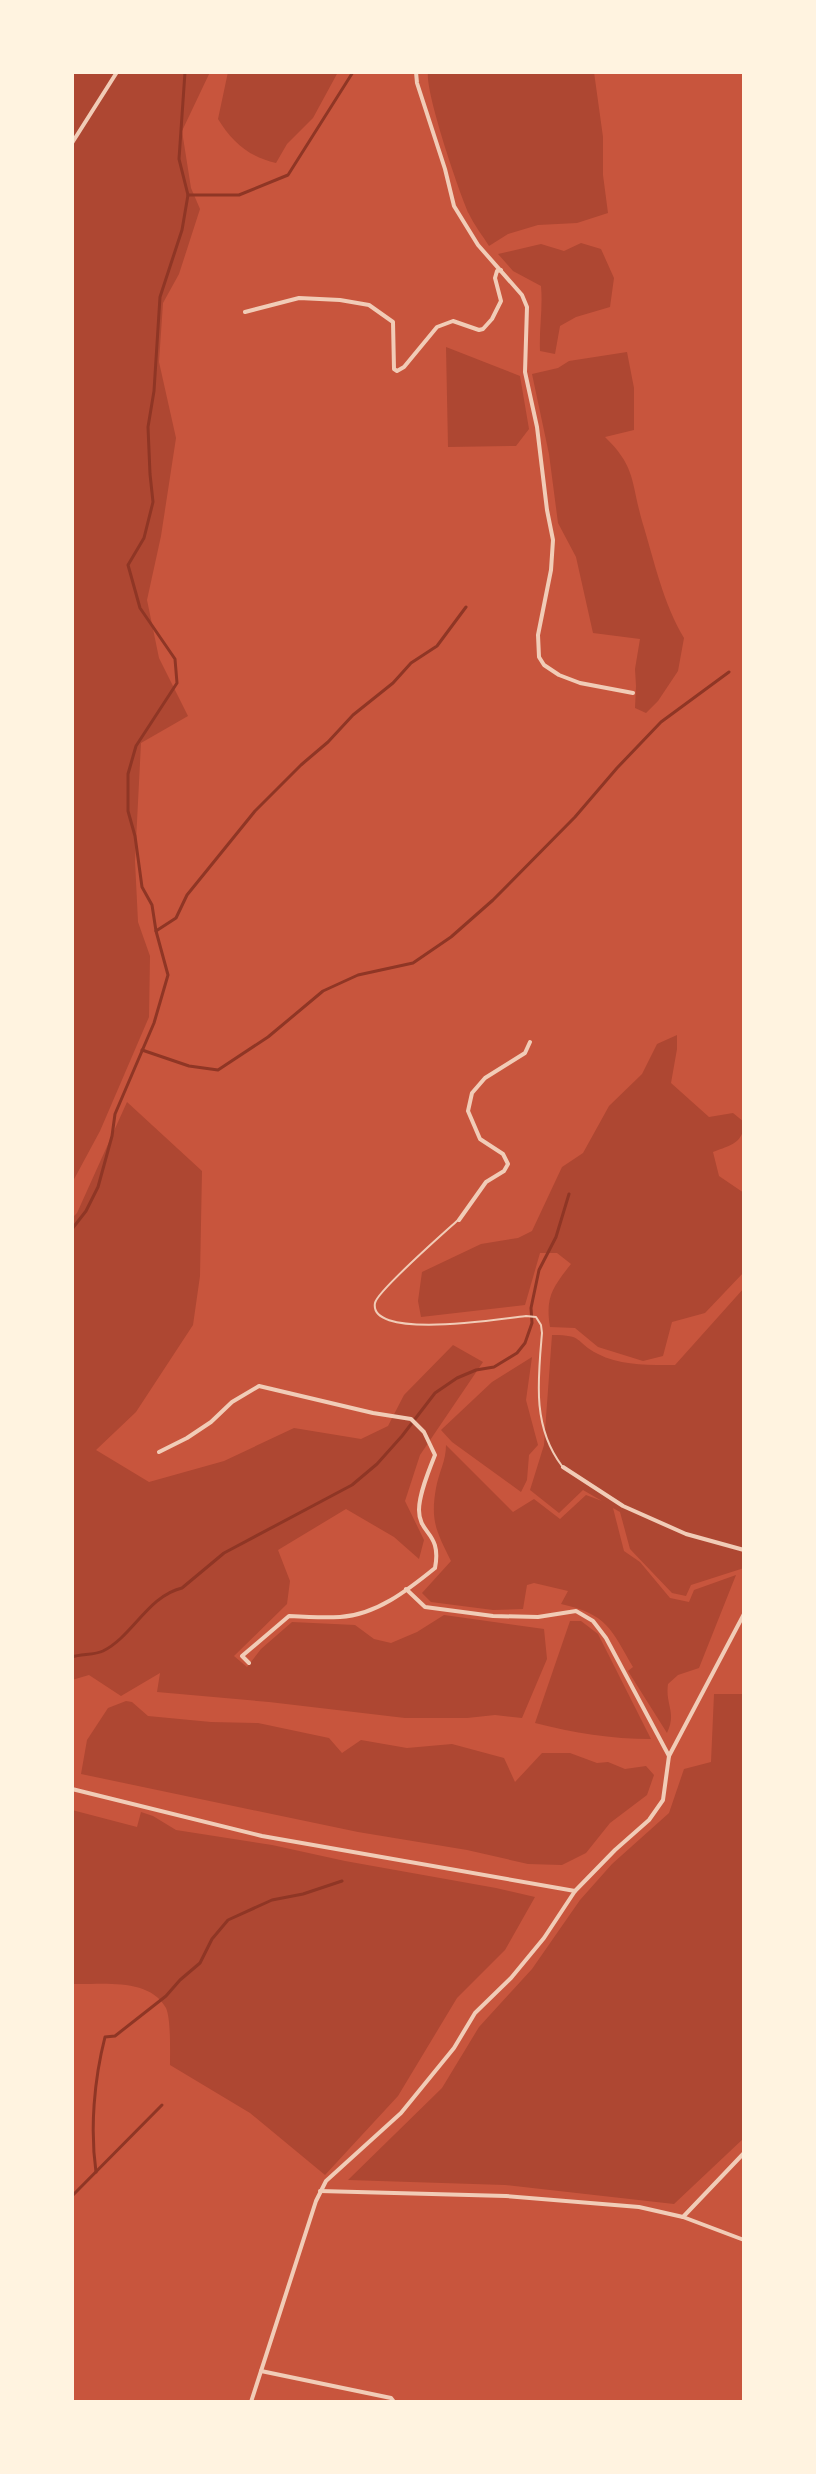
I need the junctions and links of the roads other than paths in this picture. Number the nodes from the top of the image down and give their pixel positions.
1 (117, 72) edge
2 (416, 72) edge
3 (72, 143) edge
4 (501, 270) junction
5 (245, 312) dead end
6 (633, 693) dead end
7 (530, 1042) dead end
8 (459, 1220) joint
9 (159, 1452) dead end
10 (563, 1467) joint
11 (744, 1550) edge
12 (406, 1589) junction
13 (744, 1614) edge
14 (249, 1663) dead end
15 (669, 1756) junction
16 (72, 1789) edge
17 (575, 1891) junction
18 (744, 2153) edge
19 (320, 2191) junction
20 (683, 2217) junction
21 (744, 2240) edge
22 (261, 2371) junction
23 (251, 2402) edge
24 (394, 2402) edge

1 - 3 street
2 - 4 street
4 - 5 street
4 - 6 street
7 - 8 street
8 - 10 lane
9 - 12 street
10 - 11 street
12 - 14 street
12 - 15 street
13 - 15 street
15 - 17 street
16 - 17 street
17 - 19 street
18 - 20 street
19 - 20 street
19 - 22 street
20 - 21 street
22 - 23 street
22 - 24 street

